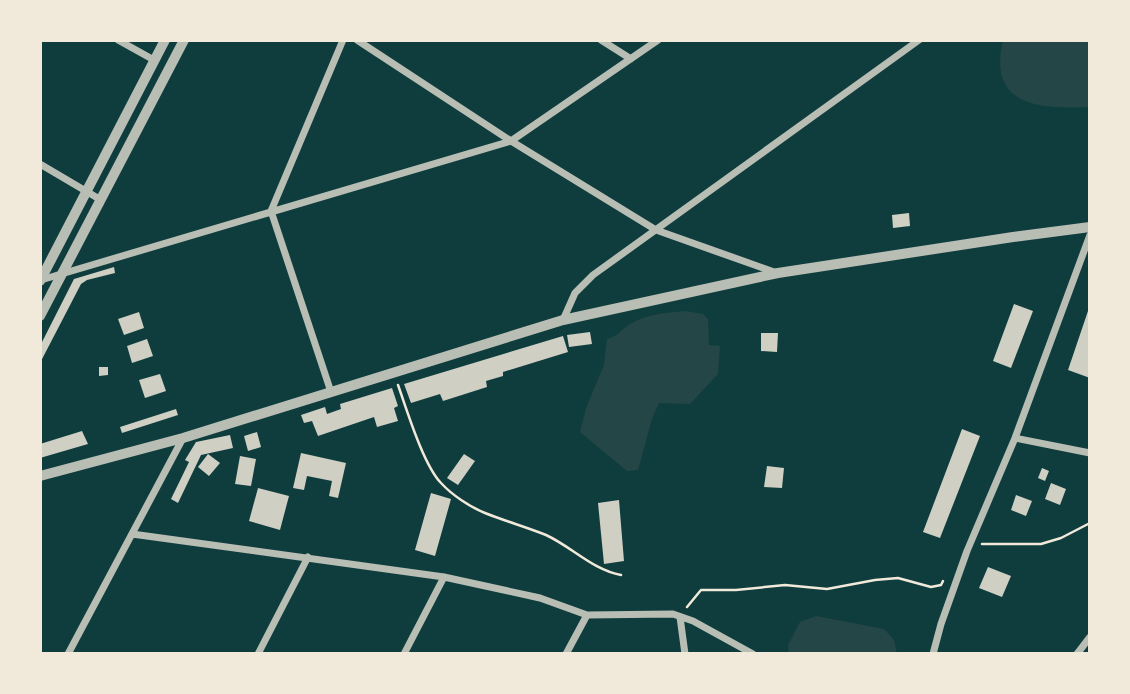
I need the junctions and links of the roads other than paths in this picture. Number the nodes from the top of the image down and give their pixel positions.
1 (118, 40) edge
2 (164, 40) edge
3 (184, 40) edge
4 (343, 40) edge
5 (357, 40) edge
6 (601, 40) edge
7 (659, 40) edge
8 (919, 40) edge
9 (631, 59) junction
10 (154, 60) junction
11 (511, 141) junction
12 (40, 164) edge
13 (86, 191) junction
14 (101, 200) junction
15 (271, 211) junction
16 (1090, 227) edge
17 (656, 230) junction
18 (1090, 234) edge
19 (778, 273) junction
20 (61, 275) junction
21 (40, 280) edge
22 (40, 316) edge
23 (563, 320) junction
24 (331, 392) junction
25 (183, 438) junction
26 (1015, 438) junction
27 (1090, 453) edge
28 (40, 476) edge
29 (132, 534) junction
30 (308, 557) junction
31 (444, 577) junction
32 (587, 615) junction
33 (680, 617) junction
34 (1090, 637) edge
35 (68, 654) edge
36 (258, 654) edge
37 (404, 654) edge
38 (566, 654) edge
39 (685, 654) edge
40 (753, 654) edge
41 (933, 654) edge
42 (1077, 654) edge

1 - 10 street
2 - 10 street
3 - 14 street
4 - 15 street
5 - 11 street
6 - 9 street
7 - 9 street
8 - 17 street
9 - 11 street
10 - 13 street
11 - 15 street
11 - 17 street
12 - 13 street
13 - 14 street
13 - 21 street
14 - 20 street
15 - 20 street
15 - 24 street
16 - 19 street
17 - 19 street
17 - 23 street
18 - 26 street
19 - 23 street
20 - 21 street
20 - 22 street
23 - 24 street
24 - 25 street
25 - 28 street
25 - 29 street
26 - 27 street
26 - 41 street
29 - 30 street
29 - 35 street
30 - 31 street
30 - 36 street
31 - 32 street
31 - 37 street
32 - 33 street
32 - 38 street
33 - 39 street
33 - 40 street
34 - 42 street

